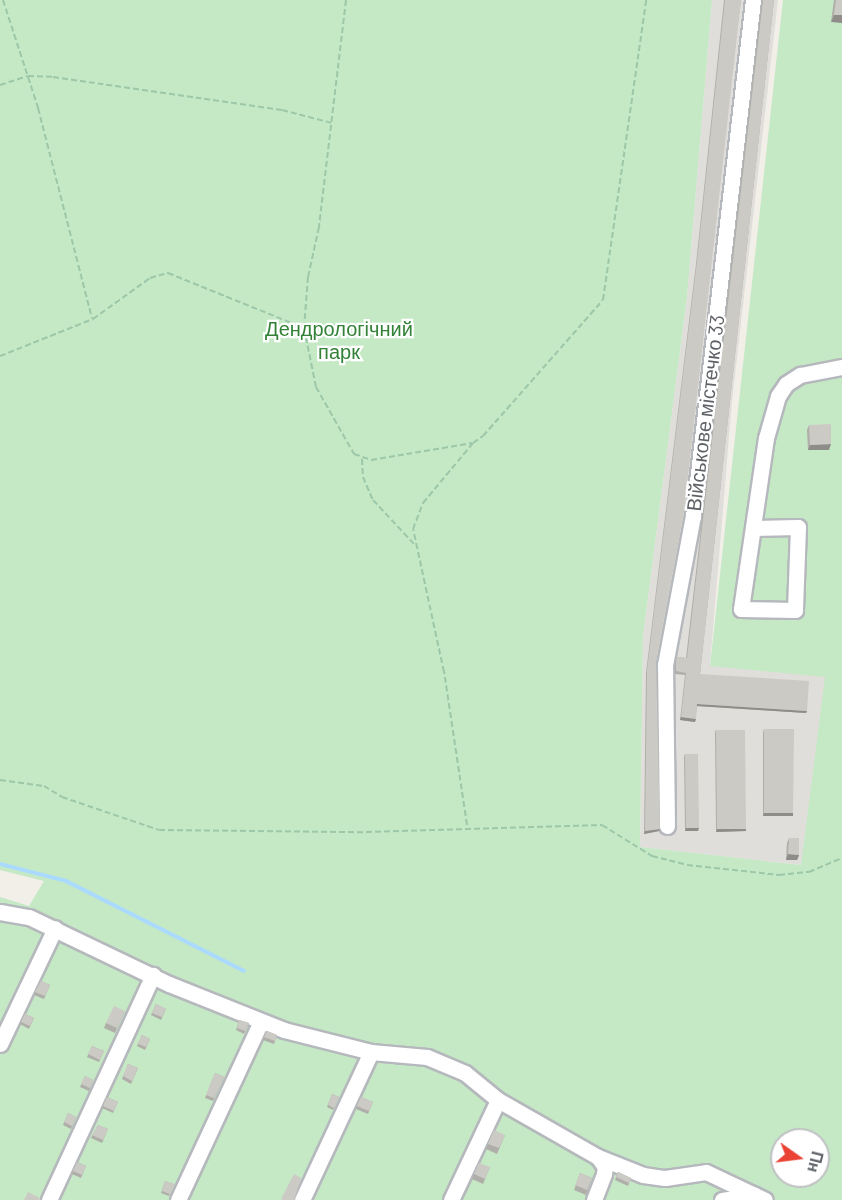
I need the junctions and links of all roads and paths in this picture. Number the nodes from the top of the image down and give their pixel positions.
1 (3, 0) edge
2 (346, 0) edge
3 (646, 0) edge
4 (753, 0) edge
5 (28, 76) junction
6 (0, 85) edge
7 (332, 123) junction
8 (93, 319) junction
9 (304, 328) junction
10 (0, 356) edge
11 (842, 367) edge
12 (473, 443) junction
13 (362, 459) junction
14 (753, 528) junction
15 (415, 544) junction
16 (0, 780) edge
17 (467, 826) junction
18 (667, 826) dead end
19 (842, 858) edge
20 (0, 912) edge
21 (55, 928) junction
22 (153, 975) junction
23 (261, 1021) junction
24 (0, 1044) edge
25 (371, 1052) junction
26 (498, 1100) junction
27 (598, 1157) junction
28 (760, 1197) edge
29 (49, 1200) edge
30 (178, 1200) edge
31 (302, 1200) edge
32 (451, 1200) edge
33 (594, 1200) edge
34 (722, 1200) edge

1 - 5 path
2 - 7 path
3 - 12 path
4 - 18 street, Військове містечко 33
5 - 6 path
5 - 7 path
5 - 8 path
7 - 9 path
8 - 9 path
8 - 10 path
9 - 13 path
11 - 14 street
12 - 13 path
12 - 15 path
13 - 15 path
14 - 14 street
15 - 17 path
16 - 17 path
17 - 19 path
20 - 21 street
21 - 22 street
21 - 24 street
22 - 23 street
22 - 29 street
23 - 25 street
23 - 30 street
25 - 26 street
25 - 31 street
26 - 27 street
26 - 32 street
27 - 28 street
27 - 33 street
28 - 34 street

